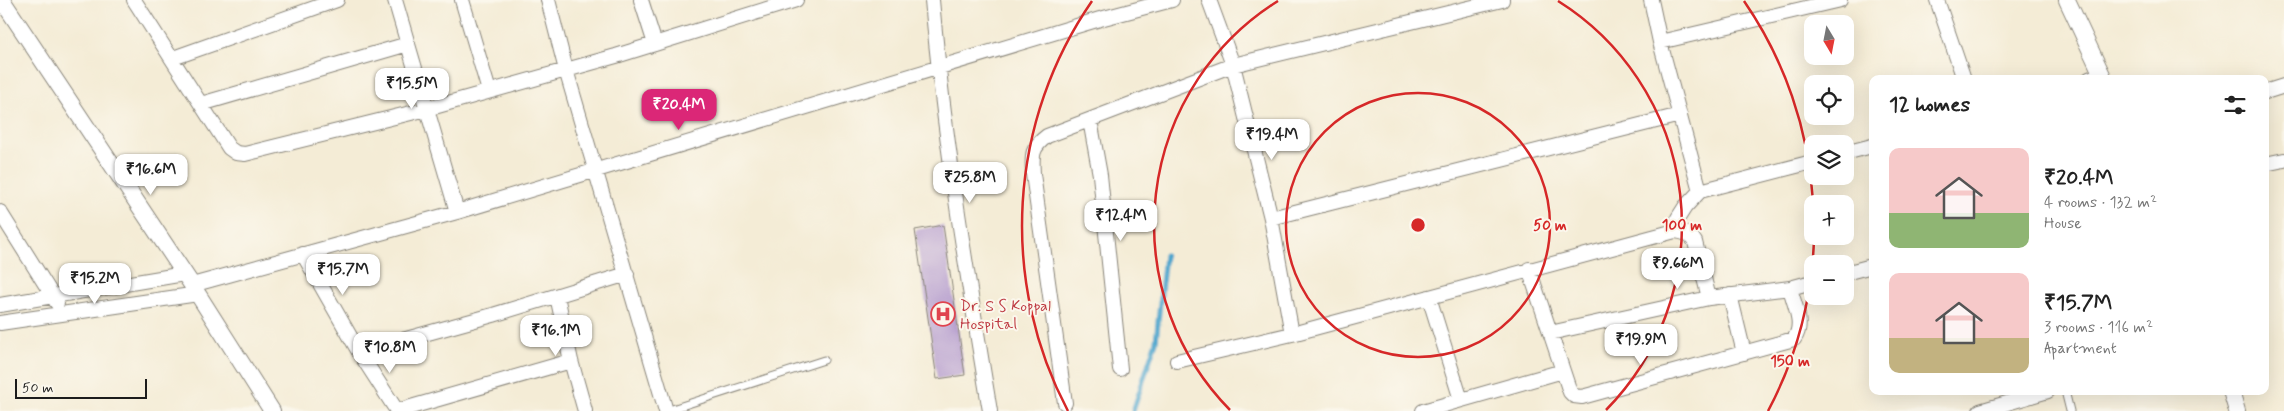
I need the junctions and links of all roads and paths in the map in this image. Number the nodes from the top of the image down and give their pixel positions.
1 (2, 0) edge
2 (134, 0) edge
3 (337, 0) edge
4 (395, 0) edge
5 (462, 0) edge
6 (548, 0) edge
7 (641, 0) edge
8 (796, 0) edge
9 (932, 0) edge
10 (1172, 0) edge
11 (1209, 0) edge
12 (1502, 0) edge
13 (1651, 0) edge
14 (1840, 0) edge
15 (1937, 0) edge
16 (2067, 0) edge
17 (1660, 42) junction
18 (408, 44) junction
19 (655, 44) junction
20 (173, 58) junction
21 (1233, 65) junction
22 (938, 69) junction
23 (566, 70) junction
24 (1963, 75) edge
25 (2097, 75) edge
26 (2284, 86) edge
27 (489, 91) junction
28 (2269, 91) edge
29 (201, 104) junction
30 (427, 108) junction
31 (1680, 115) junction
32 (1090, 120) junction
33 (1869, 147) edge
34 (1854, 151) edge
35 (2284, 160) edge
36 (2269, 163) edge
37 (1804, 164) edge
38 (596, 171) junction
39 (1700, 191) junction
40 (0, 212) edge
41 (457, 212) junction
42 (1271, 218) junction
43 (1675, 231) junction
44 (303, 254) junction
45 (1869, 267) edge
46 (1529, 269) junction
47 (1854, 271) edge
48 (627, 274) junction
49 (191, 284) junction
50 (1804, 284) edge
51 (1790, 288) junction
52 (1730, 295) junction
53 (557, 296) junction
54 (1429, 297) junction
55 (53, 298) junction
56 (1709, 298) junction
57 (0, 305) edge
58 (64, 315) junction
59 (0, 324) edge
60 (1550, 333) junction
61 (1292, 334) junction
62 (359, 352) junction
63 (1744, 353) junction
64 (824, 360) dead end
65 (571, 361) junction
66 (1177, 361) dead end
67 (1120, 369) dead end
68 (1563, 371) junction
69 (2034, 395) edge
70 (2066, 395) edge
71 (2232, 395) edge
72 (1461, 400) junction
73 (1065, 403) dead end
74 (272, 411) edge
75 (585, 411) edge
76 (666, 411) edge
77 (990, 411) edge
78 (1423, 411) edge
79 (1980, 411) edge
80 (2070, 411) edge
81 (2237, 411) edge

1 - 49 street
2 - 20 street
3 - 20 street
4 - 18 street
5 - 27 street
6 - 23 street
7 - 19 street
8 - 19 street
9 - 22 street
10 - 22 street
11 - 21 street
12 - 21 street
13 - 17 street
14 - 17 street
15 - 24 street
16 - 25 street
17 - 31 street
18 - 29 street
18 - 30 street
19 - 23 street
20 - 29 street
21 - 32 street
21 - 42 street
22 - 38 street
22 - 77 street
23 - 27 street
23 - 38 street
26 - 28 street
27 - 30 street
29 - 30 street
30 - 41 street
31 - 39 street
31 - 42 street
32 - 67 street
32 - 73 street
33 - 34 street
35 - 36 street
37 - 39 street
38 - 41 street
38 - 48 street
39 - 43 street
40 - 55 street
41 - 44 street
42 - 61 street
43 - 46 street
43 - 56 street
44 - 49 street
44 - 62 street
45 - 47 street
46 - 54 street
46 - 60 street
48 - 53 street
48 - 76 street
49 - 55 street
49 - 58 street
49 - 74 street
50 - 51 street
51 - 52 street
51 - 63 street
52 - 56 street
52 - 63 street
53 - 62 street
53 - 65 street
54 - 61 street
54 - 72 street
55 - 57 street
55 - 58 street
56 - 60 street
58 - 59 street
60 - 68 street
61 - 66 street
62 - 65 street
63 - 68 street
64 - 76 lane
65 - 75 street
68 - 72 street
69 - 79 street
70 - 80 lane
71 - 81 street
72 - 78 street

